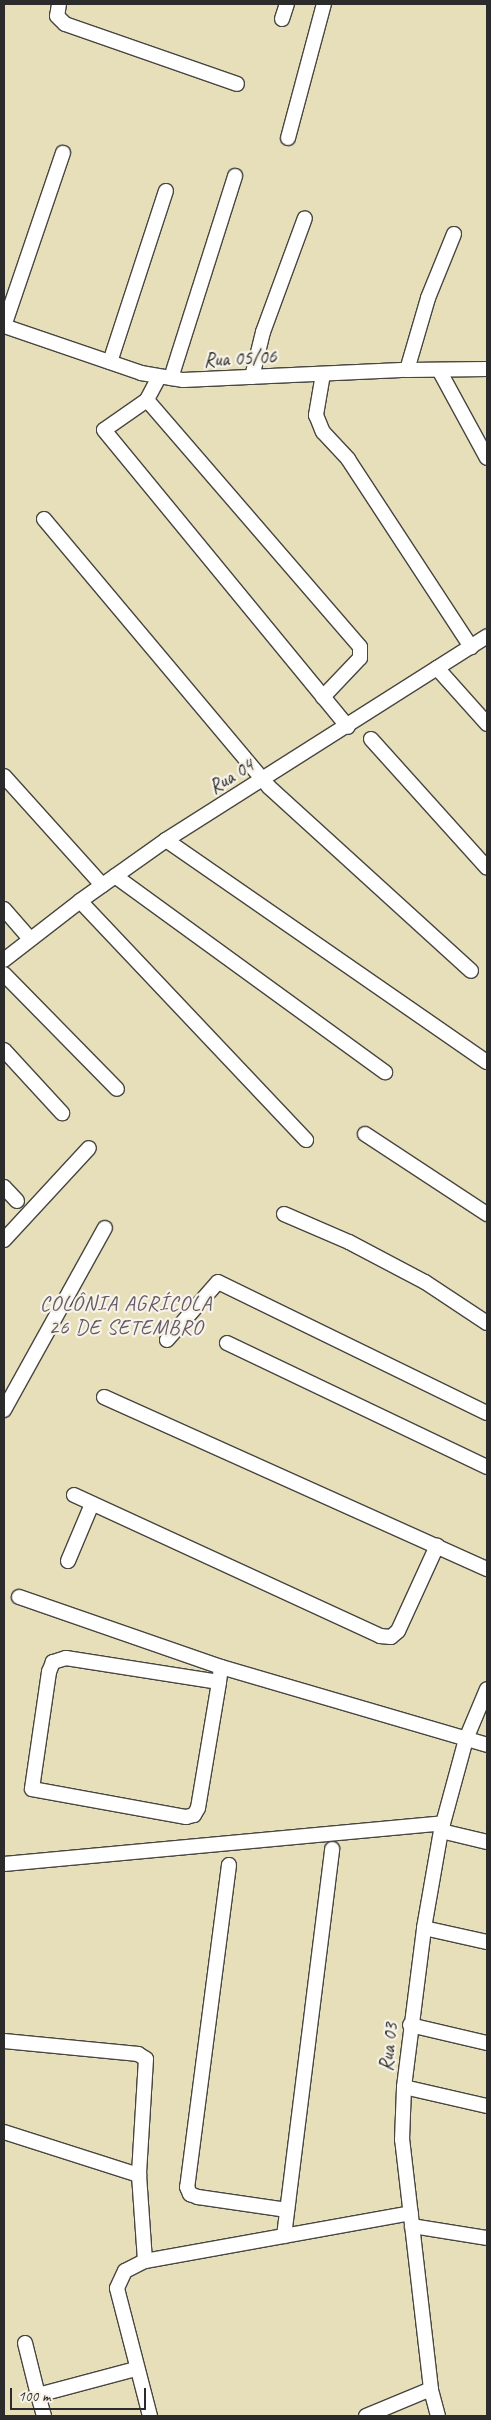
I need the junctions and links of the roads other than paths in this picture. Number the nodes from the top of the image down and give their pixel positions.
1 (59, 4) edge
2 (287, 4) edge
3 (324, 4) edge
4 (282, 19) dead end
5 (237, 84) dead end
6 (288, 138) dead end
7 (64, 153) dead end
8 (235, 176) dead end
9 (166, 191) dead end
10 (305, 218) dead end
11 (454, 234) dead end
12 (4, 326) edge
13 (110, 362) junction
14 (487, 369) edge
15 (407, 370) junction
16 (439, 370) junction
17 (323, 374) junction
18 (252, 377) junction
19 (165, 378) junction
20 (147, 400) junction
21 (487, 458) edge
22 (44, 519) dead end
23 (487, 636) edge
24 (470, 646) junction
25 (437, 668) junction
26 (323, 696) junction
27 (487, 724) edge
28 (348, 726) junction
29 (371, 739) dead end
30 (4, 776) edge
31 (263, 780) junction
32 (166, 840) junction
33 (487, 868) edge
34 (115, 876) junction
35 (102, 885) junction
36 (80, 901) junction
37 (4, 909) edge
38 (30, 939) junction
39 (4, 960) edge
40 (470, 970) dead end
41 (4, 974) edge
42 (4, 1050) edge
43 (487, 1062) edge
44 (385, 1072) dead end
45 (117, 1089) dead end
46 (62, 1113) dead end
47 (365, 1134) dead end
48 (306, 1140) dead end
49 (89, 1148) dead end
50 (4, 1187) edge
51 (17, 1201) dead end
52 (284, 1214) dead end
53 (487, 1214) edge
54 (105, 1228) dead end
55 (4, 1240) edge
56 (487, 1323) edge
57 (167, 1340) dead end
58 (227, 1343) dead end
59 (104, 1397) dead end
60 (4, 1410) edge
61 (487, 1414) edge
62 (487, 1467) edge
63 (74, 1495) dead end
64 (92, 1504) junction
65 (437, 1546) junction
66 (68, 1561) dead end
67 (487, 1569) edge
68 (19, 1597) dead end
69 (221, 1667) junction
70 (219, 1682) junction
71 (487, 1689) edge
72 (466, 1738) junction
73 (487, 1745) edge
74 (442, 1827) junction
75 (487, 1842) edge
76 (332, 1849) dead end
77 (4, 1864) edge
78 (229, 1865) dead end
79 (424, 1928) junction
80 (487, 1942) edge
81 (410, 2024) junction
82 (4, 2041) edge
83 (487, 2042) edge
84 (404, 2087) junction
85 (487, 2106) edge
86 (4, 2132) edge
87 (140, 2175) junction
88 (287, 2210) junction
89 (411, 2219) junction
90 (284, 2236) junction
91 (487, 2238) edge
92 (145, 2261) junction
93 (25, 2343) dead end
94 (136, 2369) junction
95 (431, 2389) junction
96 (38, 2395) junction
97 (44, 2416) edge
98 (150, 2416) edge
99 (366, 2416) edge
100 (438, 2416) edge

1 - 5 street
2 - 4 street
3 - 6 street
7 - 12 street
8 - 19 street
9 - 13 street
10 - 18 street
11 - 15 street
12 - 13 street, Rua 05/06
13 - 19 street, Rua 05/06
14 - 16 street, Rua 05/06
15 - 16 street, Rua 05/06
15 - 17 street, Rua 05/06
16 - 21 street
17 - 18 street, Rua 05/06
17 - 24 street
18 - 19 street, Rua 05/06
19 - 20 street
20 - 26 street
20 - 26 street
22 - 31 street
23 - 24 street, Rua 04
24 - 25 street, Rua 04
25 - 27 street
25 - 28 street, Rua 04
26 - 28 street
28 - 31 street, Rua 04
29 - 33 street
30 - 35 street
31 - 32 street, Rua 04
31 - 40 street
32 - 34 street, Rua 04
32 - 43 street
34 - 35 street, Rua 04
34 - 44 street
35 - 36 street, Rua 04
36 - 38 street, Rua 04
36 - 48 street
37 - 38 street
38 - 39 street, Rua 04
41 - 45 street
42 - 46 street
47 - 53 street
49 - 55 street
50 - 51 street
52 - 56 street
54 - 60 street
57 - 61 street
58 - 62 street
59 - 65 street
63 - 64 street
64 - 65 street
64 - 66 street
65 - 67 street
68 - 69 street
69 - 70 street
69 - 72 street
70 - 70 street
71 - 72 street, Rua 03
72 - 73 street
72 - 74 street, Rua 03
74 - 75 street
74 - 77 street
74 - 79 street, Rua 03
76 - 88 street
78 - 88 street
79 - 80 street
79 - 81 street, Rua 03
81 - 83 street
81 - 84 street, Rua 03
82 - 87 street
84 - 85 street
84 - 89 street, Rua 03
86 - 87 street
87 - 92 street
88 - 90 street
89 - 90 street
89 - 91 street
89 - 95 street, Rua 03
90 - 92 street
92 - 94 street
93 - 96 street
94 - 96 street
94 - 98 street
95 - 99 street
95 - 100 street, Rua 03
96 - 97 street

